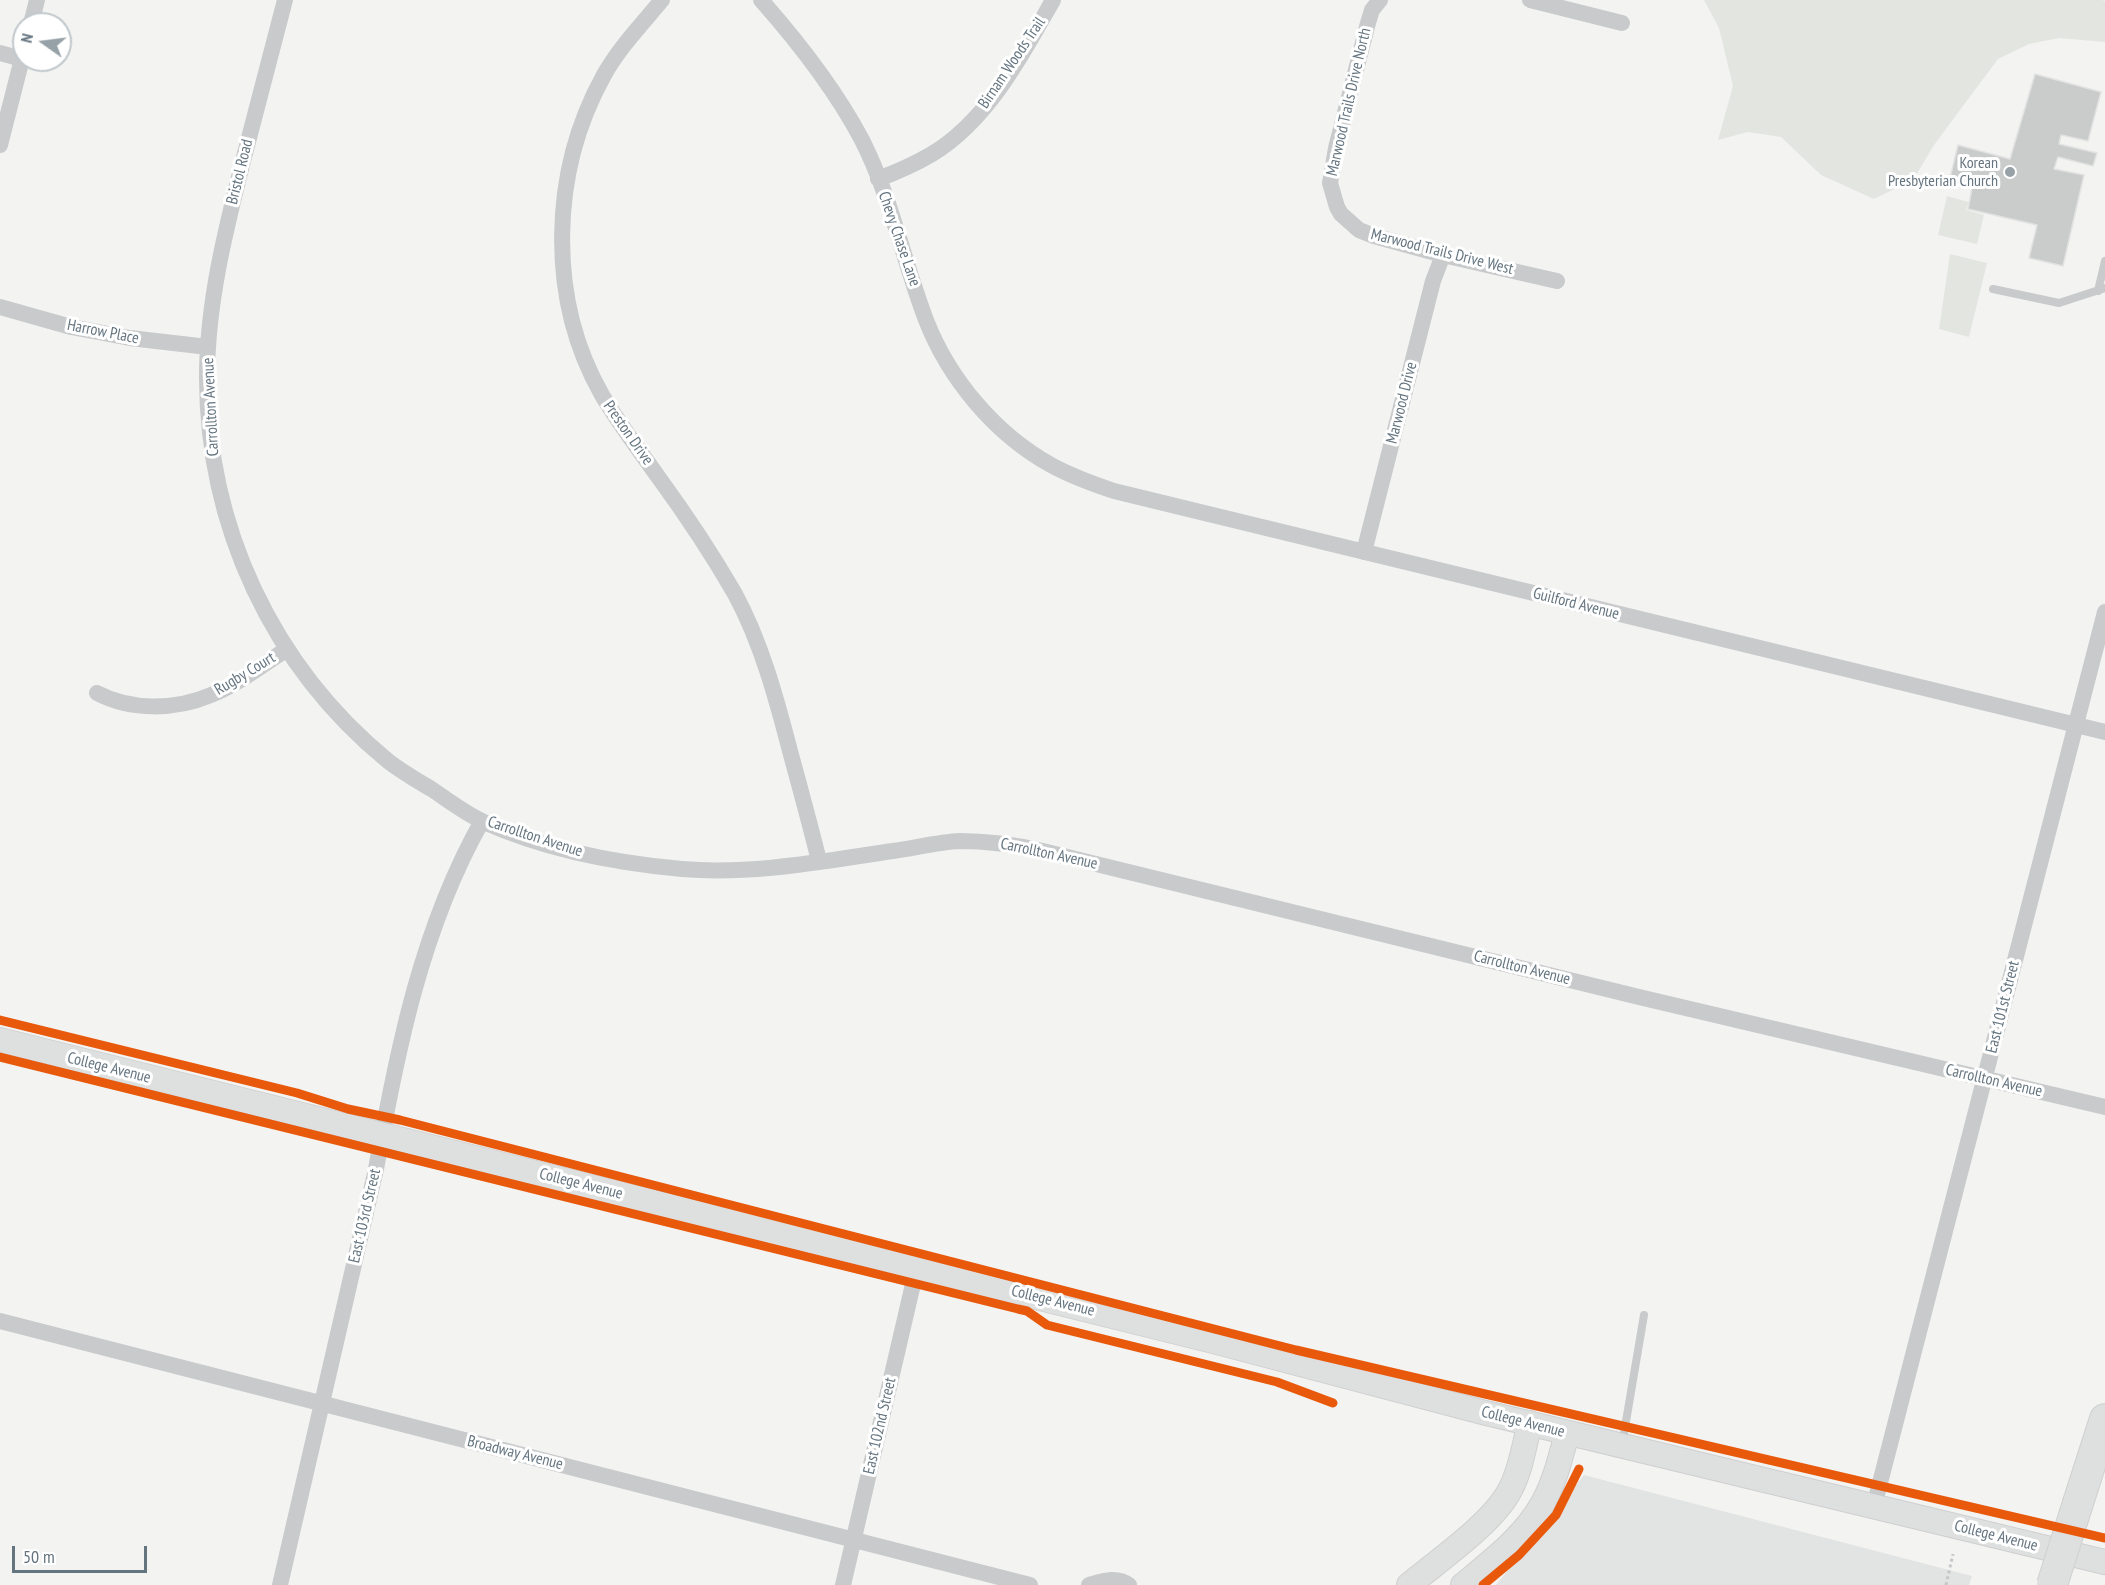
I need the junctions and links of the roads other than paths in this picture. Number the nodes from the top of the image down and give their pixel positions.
1 (285, 0) edge
2 (662, 0) edge
3 (761, 0) edge
4 (1053, 0) edge
5 (1380, 0) edge
6 (1530, 0) edge
7 (1548, 2) edge
8 (1622, 23) dead end
9 (19, 72) edge
10 (0, 145) edge
11 (878, 179) junction
12 (1337, 207) joint
13 (1443, 255) junction
14 (2105, 261) edge
15 (1557, 281) dead end
16 (1993, 289) dead end
17 (2102, 289) edge
18 (0, 308) edge
19 (208, 347) junction
20 (1050, 464) joint
21 (1364, 552) junction
22 (2105, 612) edge
23 (287, 649) junction
24 (98, 693) dead end
25 (2076, 725) junction
26 (2105, 732) edge
27 (482, 821) junction
28 (819, 861) junction
29 (0, 1040) edge
30 (1984, 1080) junction
31 (2105, 1107) edge
32 (382, 1135) junction
33 (917, 1267) junction
34 (1644, 1315) dead end
35 (0, 1321) edge
36 (322, 1404) junction
37 (2105, 1419) edge
38 (1530, 1424) junction
39 (1568, 1432) junction
40 (1622, 1446) junction
41 (1874, 1506) junction
42 (853, 1540) junction
43 (2105, 1562) edge
44 (279, 1585) edge
45 (843, 1585) edge
46 (1030, 1585) edge
47 (1089, 1585) edge
48 (1129, 1585) edge
49 (1409, 1585) edge
50 (1463, 1585) edge
51 (2052, 1585) edge

1 - 19 street, Bristol Road
2 - 28 street, Preston Drive
3 - 11 street, Chevy Chase Lane
4 - 11 street, Birnam Woods Trail
5 - 12 street, Marwood Trails Drive North
6 - 7 street
7 - 8 street
9 - 10 street
11 - 20 street, Chevy Chase Lane
12 - 13 street, Marwood Trails Drive West
13 - 15 street, Marwood Trails Drive West
13 - 21 street, Marwood Drive
14 - 17 lane
16 - 17 lane
18 - 19 street, Harrow Place
19 - 23 street, Carrollton Avenue
20 - 21 street, Guilford Avenue
21 - 25 street, Guilford Avenue
22 - 25 street, East 101st Street
23 - 24 street, Rugby Court
23 - 27 street, Carrollton Avenue
25 - 26 street, Guilford Avenue
25 - 30 street, East 101st Street
27 - 28 street, Carrollton Avenue
27 - 32 street, East 103rd Street
28 - 30 street, Carrollton Avenue
29 - 32 main road, College Avenue
30 - 31 street, Carrollton Avenue
30 - 41 street, East 101st Street
32 - 33 main road, College Avenue
32 - 36 street, East 103rd Street
33 - 38 main road, College Avenue
33 - 42 street, East 102nd Street
34 - 40 lane
35 - 36 street, Broadway Avenue
36 - 42 street, Broadway Avenue
36 - 44 street, East 103rd Street
37 - 51 highway, bridge
38 - 39 main road, College Avenue
38 - 49 main road
39 - 40 main road, College Avenue
39 - 50 main road
40 - 41 main road, College Avenue
41 - 43 main road, College Avenue
42 - 45 street, East 102nd Street
42 - 46 street, Broadway Avenue
47 - 48 street

